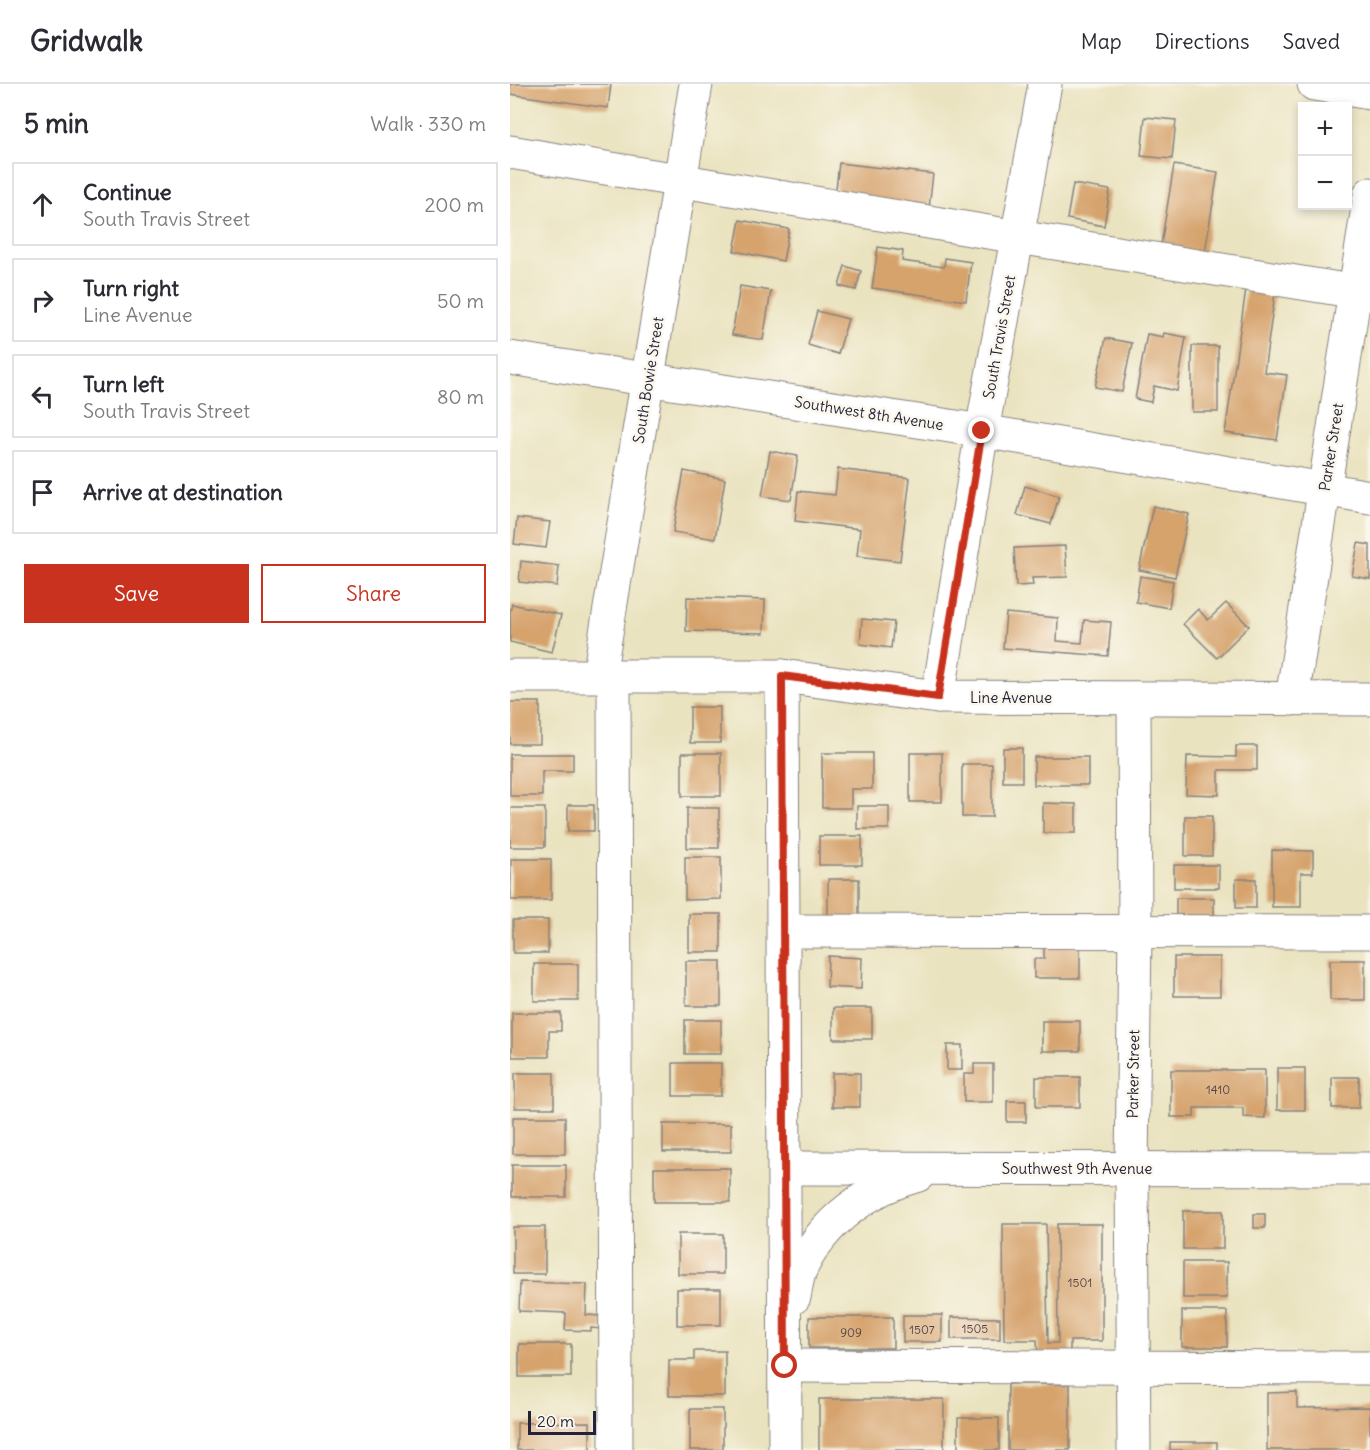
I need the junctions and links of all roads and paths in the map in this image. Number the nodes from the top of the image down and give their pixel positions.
1 (696, 84) edge
2 (1045, 84) edge
3 (1314, 84) edge
4 (1370, 93) edge
5 (510, 152) edge
6 (680, 180) junction
7 (1370, 194) edge
8 (1018, 237) junction
9 (1363, 293) edge
10 (510, 358) edge
11 (648, 379) junction
12 (982, 431) junction
13 (1325, 489) junction
14 (1370, 497) edge
15 (510, 676) edge
16 (606, 676) junction
17 (782, 676) junction
18 (938, 697) junction
19 (1134, 698) junction
20 (1292, 699) junction
21 (1370, 699) edge
22 (784, 931) junction
23 (1135, 931) junction
24 (1370, 932) edge
25 (785, 1168) junction
26 (947, 1168) junction
27 (1132, 1168) junction
28 (1370, 1169) edge
29 (786, 1331) junction
30 (785, 1366) junction
31 (1134, 1368) junction
32 (1370, 1368) edge
33 (616, 1450) edge
34 (785, 1450) edge
35 (1134, 1450) edge

1 - 6 street, South Bowie Street
2 - 8 street, South Travis Street
3 - 4 street
5 - 6 street
6 - 8 street
6 - 11 street, South Bowie Street
7 - 9 street, Parker Street
8 - 9 street
8 - 12 street, South Travis Street
9 - 13 street, Parker Street
10 - 11 street, Southwest 8th Avenue
11 - 12 street, Southwest 8th Avenue
11 - 16 street, South Bowie Street
12 - 13 street, Southwest 8th Avenue
12 - 18 street, South Travis Street
13 - 14 street, Southwest 8th Avenue
13 - 20 street, Parker Street
15 - 16 street, Line Avenue
16 - 17 street, Line Avenue
16 - 33 street, South Bowie Street
17 - 18 street, Line Avenue
17 - 22 street
18 - 19 street, Line Avenue
19 - 20 street, Line Avenue
19 - 23 street, Parker Street
20 - 21 street, Line Avenue
22 - 23 street
22 - 25 street
23 - 24 street
23 - 27 street, Parker Street
25 - 26 street, Southwest 9th Avenue
25 - 29 street
26 - 27 street, Southwest 9th Avenue
26 - 29 street
27 - 28 street, Southwest 9th Avenue
27 - 31 street, Parker Street
29 - 30 street
30 - 31 street
30 - 34 street
31 - 32 street
31 - 35 street, Parker Street

